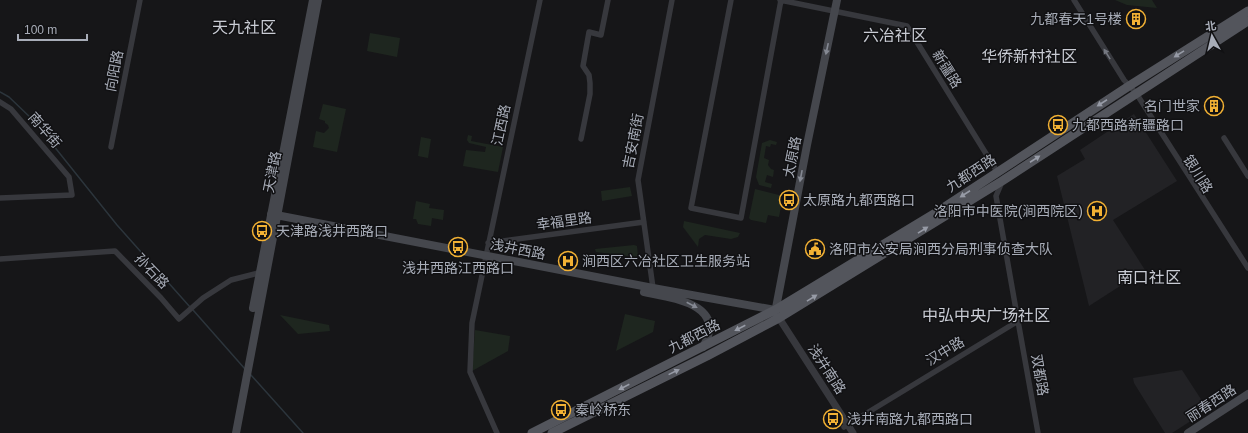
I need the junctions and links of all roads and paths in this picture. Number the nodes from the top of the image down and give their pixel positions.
1 (140, 0) edge
2 (313, 0) edge
3 (318, 0) edge
4 (540, 0) edge
5 (608, 0) edge
6 (672, 0) edge
7 (731, 0) edge
8 (781, 0) edge
9 (837, 0) edge
10 (1074, 0) edge
11 (835, 11) junction
12 (1248, 11) edge
13 (1248, 21) edge
14 (1129, 86) junction
15 (1134, 94) junction
16 (0, 102) edge
17 (1224, 138) dead end
18 (581, 140) dead end
19 (111, 147) dead end
20 (1248, 176) edge
21 (1000, 177) junction
22 (0, 198) edge
23 (274, 217) junction
24 (644, 222) junction
25 (488, 243) junction
26 (485, 258) junction
27 (0, 259) edge
28 (1247, 267) edge
29 (263, 272) junction
30 (1248, 274) edge
31 (653, 288) junction
32 (777, 316) junction
33 (1018, 321) junction
34 (703, 347) junction
35 (240, 393) junction
36 (1248, 394) edge
37 (1248, 400) edge
38 (847, 428) edge
39 (231, 433) edge
40 (236, 433) edge
41 (497, 433) edge
42 (532, 433) edge
43 (552, 433) edge
44 (853, 433) edge
45 (1038, 433) edge
46 (1188, 433) edge
47 (1197, 433) edge

1 - 19 street, 向阳路
2 - 23 main road, 天津路
3 - 23 main road, 天津路
4 - 25 street, 江西路
5 - 18 street
6 - 24 street, 吉安南街
7 - 8 street
8 - 11 street, 新疆路
9 - 11 main road, 太原路
14 -> 10 street, 银川路
11 - 21 street, 新疆路
11 -> 32 main road, 太原路
12 -> 14 main road, 九都西路
13 - 15 main road, 九都西路
14 - 15 street, 银川路
14 -> 21 main road, 九都西路
21 -> 15 main road, 九都西路
15 - 28 street, 银川路
16 - 22 street, 南华街
17 - 20 street
21 - 32 main road, 九都西路
21 - 33 street
23 - 26 main road, 浅井西路
23 - 29 main road, 天津路
24 - 25 street, 幸福里路
24 - 31 street, 吉安南街
25 - 26 street, 江西路
26 - 31 main road, 浅井西路
26 -> 34 main road, 浅井西路
26 - 41 street, 江西路
27 - 29 street, 孙石路
28 - 30 street, 银川路
29 - 35 main road, 天津路
31 - 32 main road, 浅井西路
32 -> 34 main road, 九都西路
32 - 38 street, 浅井南路
43 -> 32 main road, 九都西路
33 - 38 street, 汉中路
33 - 45 street, 双都路
34 -> 42 main road, 九都西路
35 - 39 main road
35 - 40 main road
36 - 46 main road, 丽春西路
37 - 47 main road, 丽春西路
38 - 44 street, 浅井南路

